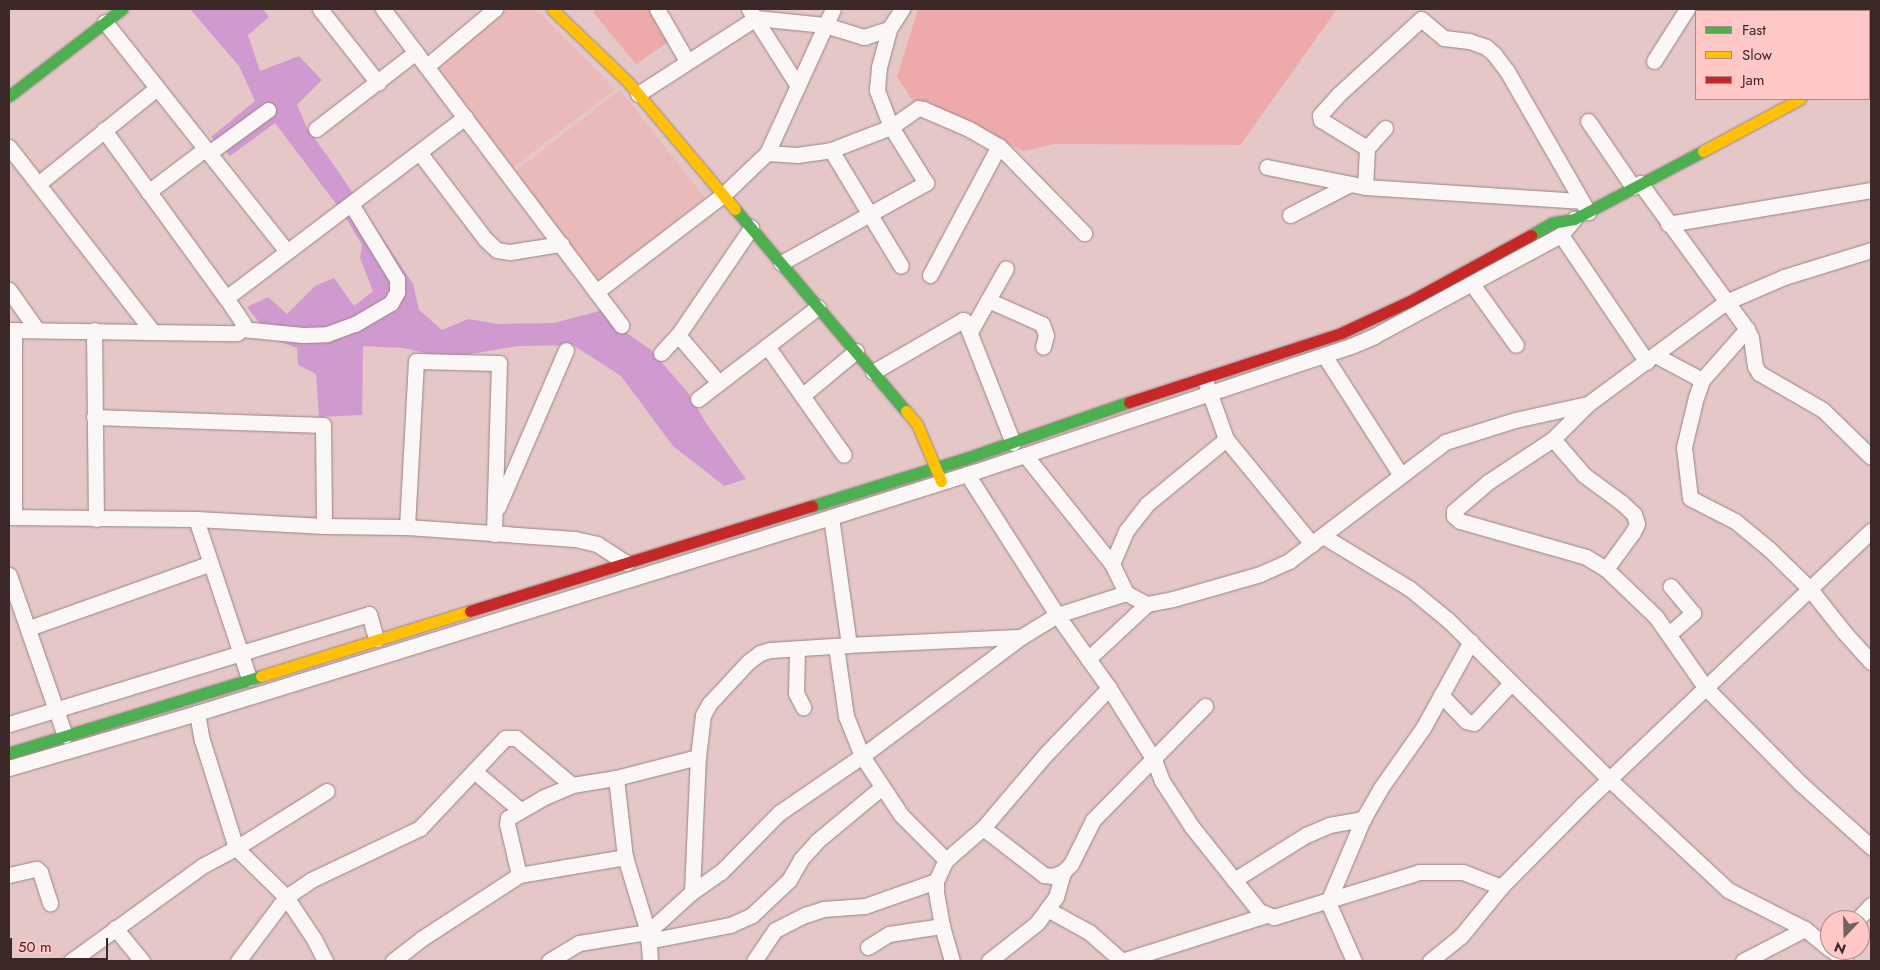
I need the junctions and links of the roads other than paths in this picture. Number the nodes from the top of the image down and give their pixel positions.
1 (322, 9) edge
2 (383, 9) edge
3 (496, 9) edge
4 (553, 9) edge
5 (658, 9) edge
6 (832, 9) edge
7 (902, 9) edge
8 (118, 10) edge
9 (1683, 10) edge
10 (753, 14) edge
11 (105, 22) junction
12 (825, 26) junction
13 (890, 29) junction
14 (416, 52) junction
15 (687, 61) junction
16 (1654, 61) dead end
17 (427, 66) junction
18 (378, 83) junction
19 (798, 86) junction
20 (157, 88) junction
21 (638, 94) junction
22 (9, 96) edge
23 (1798, 100) edge
24 (268, 110) dead end
25 (465, 117) junction
26 (1588, 121) dead end
27 (891, 127) junction
28 (1385, 128) dead end
29 (316, 129) dead end
30 (104, 130) junction
31 (999, 146) junction
32 (9, 147) edge
33 (1367, 148) junction
34 (831, 150) junction
35 (207, 151) junction
36 (419, 152) junction
37 (767, 153) junction
38 (1267, 167) dead end
39 (38, 184) junction
40 (1350, 184) junction
41 (1636, 185) junction
42 (1365, 186) junction
43 (1871, 190) edge
44 (148, 192) junction
45 (723, 195) junction
46 (351, 204) junction
47 (1581, 211) junction
48 (869, 212) junction
49 (1290, 215) dead end
50 (1668, 224) junction
51 (751, 228) junction
52 (1084, 233) dead end
53 (1561, 235) junction
54 (561, 244) junction
55 (1871, 250) edge
56 (287, 252) junction
57 (781, 263) junction
58 (901, 266) dead end
59 (1006, 268) dead end
60 (930, 275) dead end
61 (1472, 284) junction
62 (9, 290) edge
63 (596, 292) junction
64 (226, 298) junction
65 (988, 300) junction
66 (1726, 302) junction
67 (818, 307) junction
68 (621, 325) dead end
69 (242, 328) junction
70 (11, 330) edge
71 (37, 330) junction
72 (94, 330) junction
73 (1746, 330) junction
74 (152, 332) junction
75 (970, 332) junction
76 (678, 335) junction
77 (1516, 345) dead end
78 (767, 346) junction
79 (1043, 348) dead end
80 (566, 350) dead end
81 (661, 352) dead end
82 (856, 352) junction
83 (1324, 354) junction
84 (1651, 359) junction
85 (873, 372) junction
86 (1205, 376) junction
87 (1702, 380) junction
88 (719, 383) junction
89 (1209, 392) junction
90 (803, 396) junction
91 (698, 399) dead end
92 (1588, 404) junction
93 (11, 410) edge
94 (94, 417) junction
95 (1226, 438) junction
96 (1553, 439) junction
97 (1013, 443) junction
98 (844, 455) dead end
99 (1024, 455) junction
100 (1871, 457) edge
101 (967, 474) junction
102 (1400, 474) junction
103 (938, 475) junction
104 (494, 515) junction
105 (11, 517) edge
106 (831, 517) junction
107 (96, 519) junction
108 (196, 519) junction
109 (324, 526) junction
110 (407, 528) junction
111 (1871, 531) edge
112 (494, 534) junction
113 (1317, 540) junction
114 (626, 563) junction
115 (209, 564) junction
116 (1112, 564) junction
117 (1606, 569) junction
118 (9, 575) edge
119 (1670, 586) dead end
120 (1810, 589) junction
121 (1126, 593) junction
122 (1147, 604) junction
123 (1057, 615) junction
124 (29, 628) junction
125 (1669, 634) junction
126 (1021, 637) junction
127 (376, 639) junction
128 (1471, 641) junction
129 (842, 646) junction
130 (796, 649) junction
131 (240, 652) junction
132 (1088, 658) junction
133 (1871, 662) edge
134 (249, 678) junction
135 (1512, 683) junction
136 (1705, 687) junction
137 (1109, 688) junction
138 (1441, 695) junction
139 (1205, 706) dead end
140 (803, 707) dead end
141 (56, 709) junction
142 (197, 713) junction
143 (9, 724) edge
144 (65, 736) junction
145 (9, 753) edge
146 (862, 756) junction
147 (698, 758) junction
148 (1154, 760) junction
149 (9, 768) edge
150 (474, 771) junction
151 (616, 778) junction
152 (1609, 779) junction
153 (572, 785) junction
154 (882, 787) junction
155 (327, 791) dead end
156 (520, 810) junction
157 (1363, 819) junction
158 (983, 828) junction
159 (1871, 847) edge
160 (236, 848) junction
161 (625, 857) junction
162 (946, 860) junction
163 (1063, 872) junction
164 (9, 875) edge
165 (519, 875) junction
166 (936, 880) junction
167 (1234, 880) junction
168 (1501, 888) junction
169 (692, 892) junction
170 (286, 897) junction
171 (1328, 902) junction
172 (50, 903) dead end
173 (1047, 909) junction
174 (1266, 915) junction
175 (942, 926) junction
176 (115, 928) junction
177 (1805, 929) junction
178 (648, 936) junction
179 (1820, 940) edge
180 (868, 947) dead end
181 (71, 961) edge
182 (142, 961) edge
183 (238, 961) edge
184 (325, 961) edge
185 (393, 961) edge
186 (549, 961) edge
187 (650, 961) edge
188 (754, 961) edge
189 (952, 961) edge
190 (989, 961) edge
191 (1122, 961) edge
192 (1354, 961) edge
193 (1430, 961) edge
194 (1743, 961) edge

1 - 18 street
2 - 14 street
3 - 17 street
4 - 21 street
5 - 15 street
6 - 12 street
7 - 13 street
8 - 11 street
9 - 16 street
10 - 12 street
10 - 15 street
10 - 19 street
11 - 20 street
11 - 22 street
12 - 13 street
12 - 19 street
13 - 27 street
14 - 17 street
14 - 18 street
15 - 21 street
17 - 25 street
18 - 29 street
19 - 37 street
20 - 30 street
20 - 35 street
21 - 45 street
23 - 41 street
24 - 35 street
25 - 36 street
25 - 54 street
26 - 41 street
27 - 31 street
27 - 34 street
27 - 48 street
28 - 33 street
30 - 39 street
30 - 44 street
31 - 52 street
31 - 60 street
32 - 39 street
33 - 42 street
33 - 47 street
34 - 37 street
34 - 48 street
35 - 44 street
35 - 56 street
36 - 46 street
36 - 54 street
37 - 45 street
38 - 40 street
39 - 74 street
40 - 42 street
40 - 49 street
41 - 47 street
41 - 50 street
42 - 47 street
43 - 50 street
44 - 64 street
45 - 51 street
45 - 63 street
46 - 56 street
46 - 69 street
47 - 53 street
47 - 86 street
48 - 57 street
48 - 58 street
50 - 66 street
51 - 57 street
51 - 76 street
53 - 61 street
53 - 84 street
54 - 63 street
55 - 66 street
56 - 64 street
57 - 67 street
59 - 65 street
61 - 77 street
61 - 83 street
62 - 71 street
63 - 68 street
64 - 69 street
65 - 75 street
65 - 79 street
66 - 73 street
66 - 84 street
67 - 78 street
67 - 82 street
69 - 74 street
70 - 71 street
70 - 93 street
71 - 72 street
72 - 74 street
72 - 94 street
73 - 87 street
73 - 100 street
75 - 85 street
75 - 97 street
76 - 81 street
76 - 88 street
78 - 88 street
78 - 90 street
80 - 104 street
82 - 85 street
82 - 90 street
83 - 89 street
83 - 102 street
84 - 87 street
84 - 92 street
85 - 103 street
86 - 89 street
86 - 97 street
87 - 120 street
88 - 91 street
89 - 95 street
89 - 99 street
90 - 98 street
92 - 96 street
92 - 102 street
93 - 105 street
94 - 107 street
94 - 109 street
95 - 113 street
95 - 116 street
96 - 117 street
96 - 117 street
97 - 103 street
99 - 101 street
99 - 116 street
101 - 103 street
101 - 123 street
102 - 113 street
103 - 106 street
103 - 114 street
104 - 110 street
104 - 112 street
105 - 107 street
106 - 129 street
106 - 142 street
107 - 108 street
108 - 109 street
108 - 115 street
109 - 110 street
110 - 112 street
111 - 120 street
112 - 114 street
113 - 122 street
113 - 128 street
114 - 127 street
115 - 124 street
115 - 131 street
116 - 121 street
117 - 125 street
118 - 124 street
119 - 125 street
120 - 133 street
120 - 136 street
121 - 122 street
121 - 123 street
122 - 132 street
123 - 126 street
123 - 132 street
124 - 141 street
125 - 136 street
126 - 129 street
126 - 146 street
127 - 131 street
127 - 134 street
128 - 135 street
128 - 138 street
129 - 130 street
129 - 146 street
130 - 140 street
130 - 147 street
131 - 134 street
131 - 141 street
132 - 137 street
134 - 144 street
135 - 138 street
135 - 152 street
136 - 152 street
136 - 159 street
137 - 148 street
137 - 158 street
138 - 157 street
139 - 148 street
141 - 143 street
141 - 144 street
142 - 149 street
142 - 160 street
144 - 145 street
146 - 154 street
146 - 169 street
147 - 151 street
147 - 169 street
148 - 163 street
148 - 167 street
150 - 153 street
150 - 156 street
150 - 170 street
151 - 153 street
151 - 161 street
152 - 168 street
152 - 177 street
153 - 156 street
154 - 162 street
154 - 178 street
155 - 160 street
156 - 165 street
157 - 167 street
157 - 171 street
158 - 162 street
158 - 163 street
160 - 170 street
160 - 176 street
161 - 165 street
161 - 178 street
162 - 166 street
163 - 173 street
164 - 172 street
165 - 185 street
166 - 175 street
166 - 188 street
167 - 174 street
168 - 171 street
168 - 193 street
169 - 178 street
170 - 183 street
170 - 184 street
171 - 174 street
171 - 192 street
173 - 190 street
173 - 191 street
174 - 191 street
175 - 180 street
175 - 189 street
176 - 181 street
176 - 182 street
177 - 179 street
177 - 194 street
178 - 186 street
178 - 187 street

